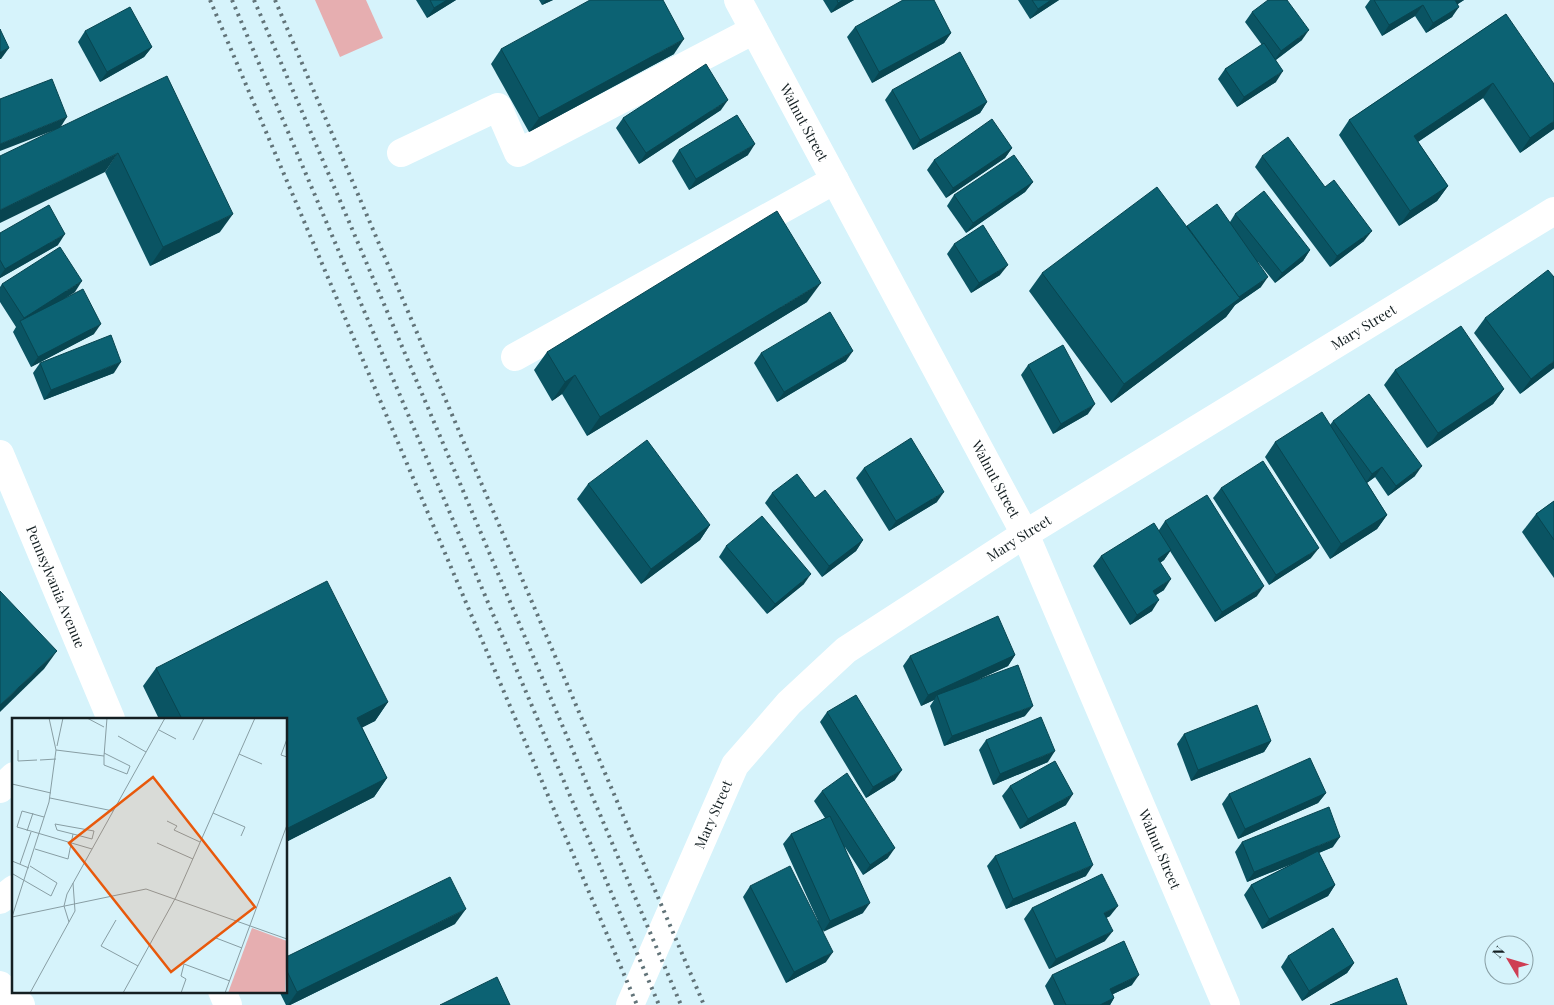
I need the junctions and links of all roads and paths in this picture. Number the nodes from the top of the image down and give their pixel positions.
1 (738, 0) edge
2 (754, 30) junction
3 (401, 153) dead end
4 (835, 180) junction
5 (1554, 211) edge
6 (515, 357) dead end
7 (0, 454) edge
8 (9, 501) edge
9 (1025, 534) junction
10 (111, 718) edge
11 (12, 778) edge
12 (0, 789) edge
13 (12, 891) edge
14 (0, 900) edge
15 (222, 992) edge
16 (228, 1005) edge
17 (630, 1005) edge
18 (1226, 1005) edge

1 - 2 street, Walnut Street
2 - 3 street
2 - 4 street, Walnut Street
4 - 6 street
4 - 9 street, Walnut Street
5 - 9 street, Mary Street
7 - 8 street, Pennsylvania Avenue
8 - 10 street, Pennsylvania Avenue
9 - 17 street, Mary Street
9 - 18 street, Walnut Street
11 - 12 street
13 - 14 street
15 - 16 street

